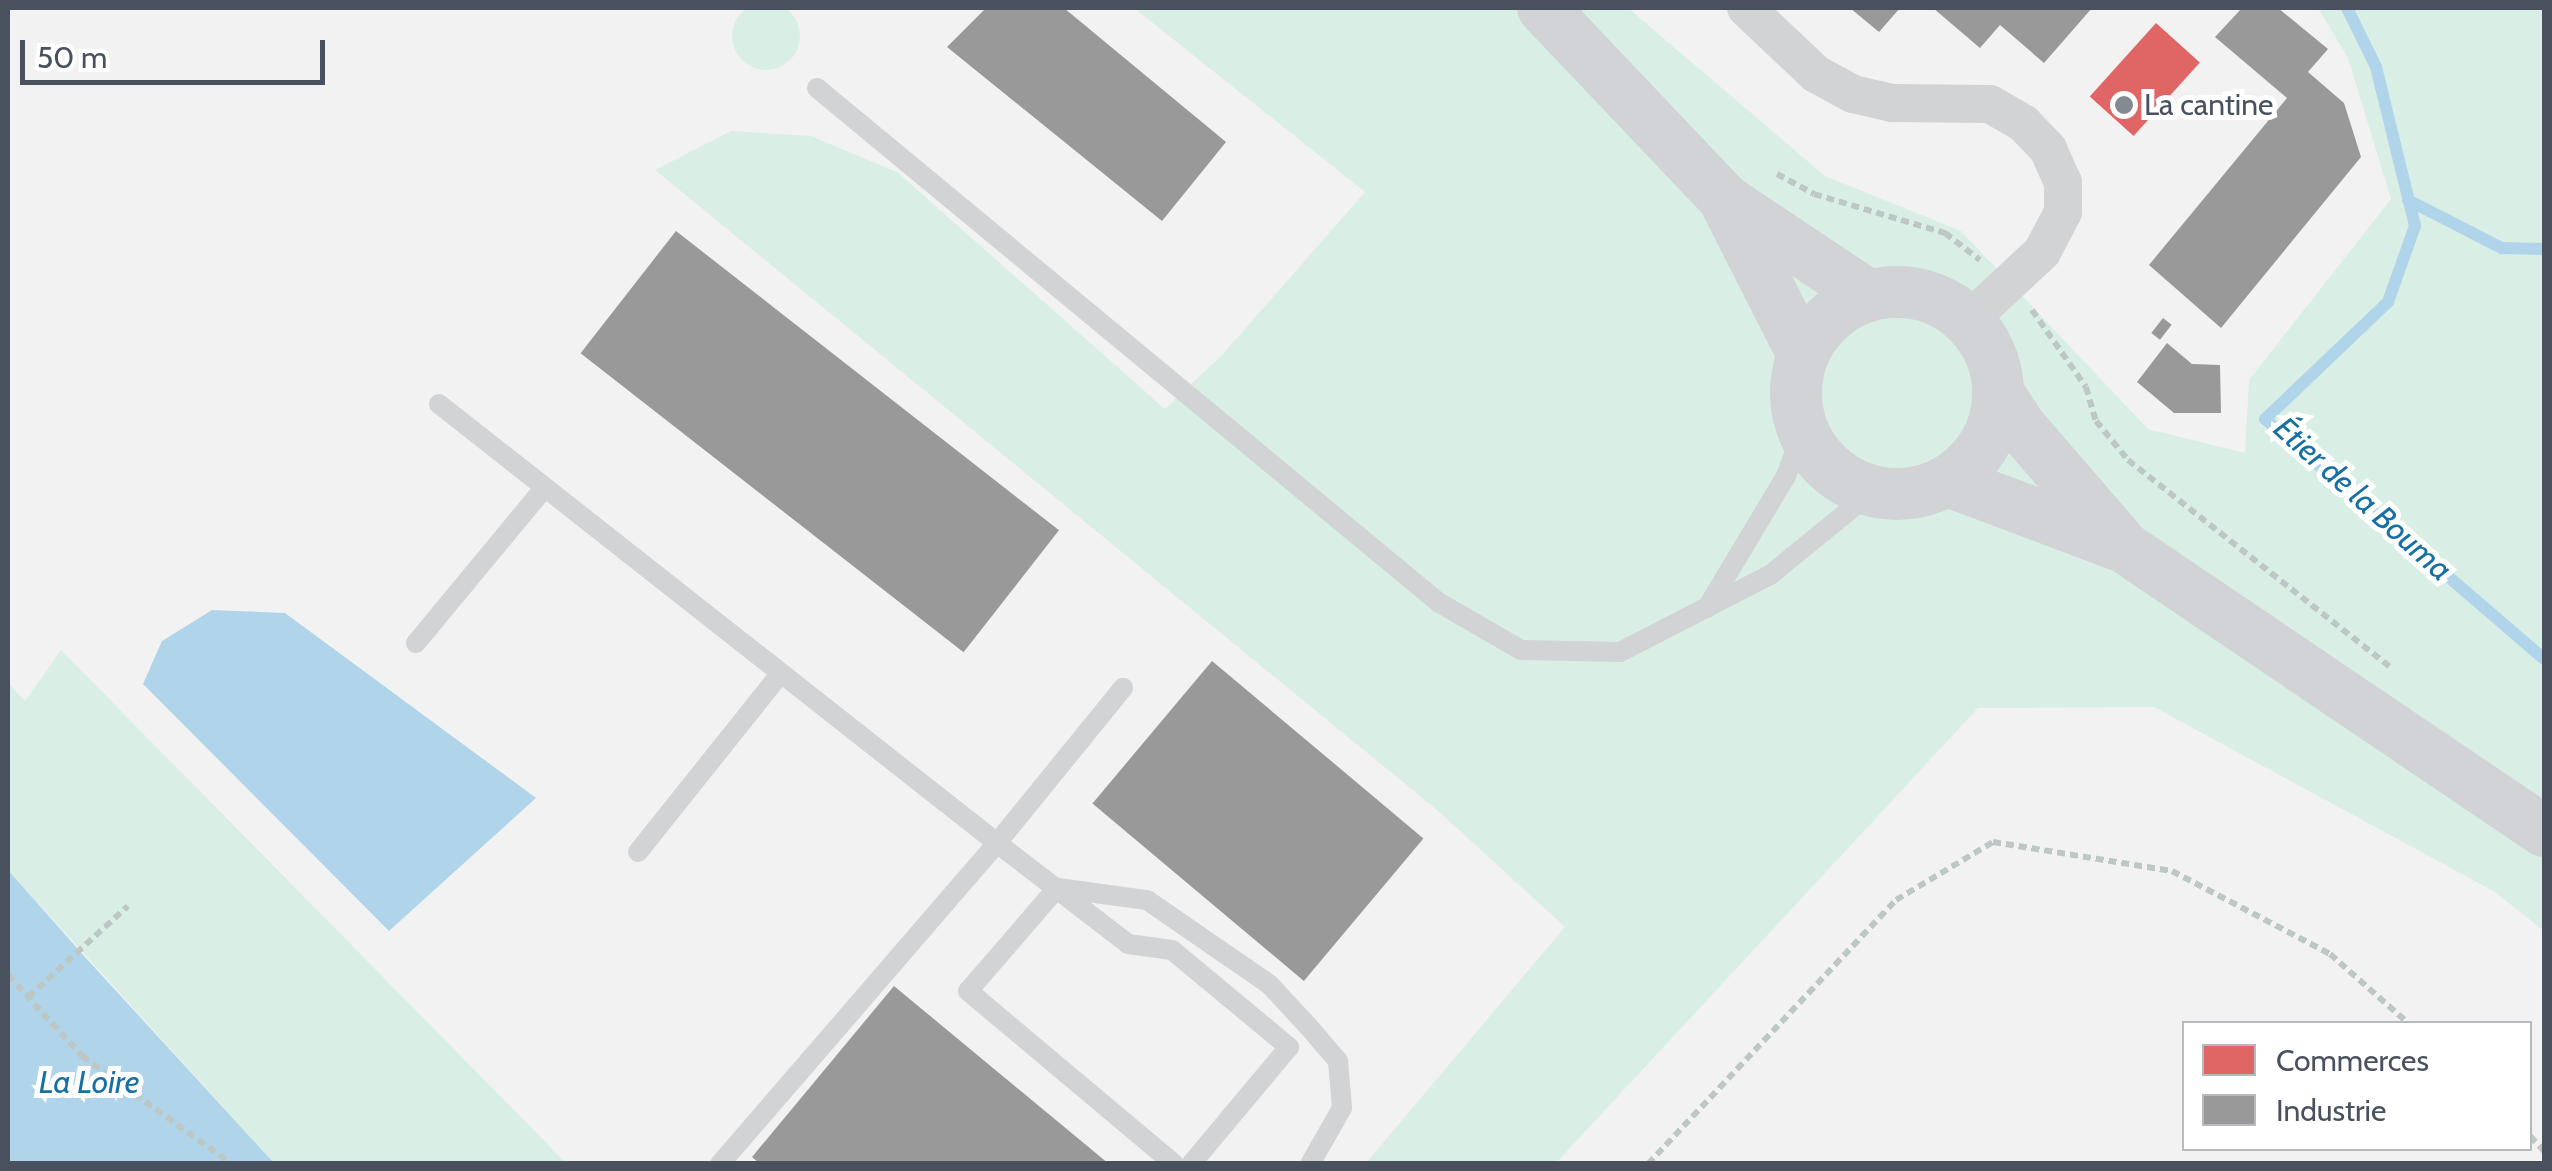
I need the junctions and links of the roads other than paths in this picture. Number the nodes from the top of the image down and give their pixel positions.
1 (1542, 8) edge
2 (1746, 8) edge
3 (817, 88) dead end
4 (1724, 200) junction
5 (1869, 296) junction
6 (1968, 322) junction
7 (1803, 355) junction
8 (1998, 392) junction
9 (438, 404) dead end
10 (1803, 430) junction
11 (1948, 481) junction
12 (544, 488) junction
13 (1873, 491) junction
14 (2124, 548) junction
15 (1707, 608) junction
16 (416, 643) dead end
17 (780, 674) junction
18 (1122, 688) dead end
19 (2544, 831) edge
20 (997, 843) junction
21 (638, 852) dead end
22 (1057, 888) junction
23 (720, 1164) edge
24 (1174, 1164) edge
25 (1191, 1164) edge
26 (1310, 1164) edge

1 - 4 main road
2 - 6 street
3 - 15 lane
4 - 5 main road
4 - 7 main road
5 - 6 main road
5 - 7 main road
6 - 8 main road
7 - 10 main road
8 - 11 main road
8 - 14 main road
9 - 12 lane
10 - 13 main road
10 - 15 lane
11 - 13 main road
11 - 14 main road
12 - 16 lane
12 - 17 lane
13 - 15 lane
14 - 19 main road
17 - 20 lane
17 - 21 lane
18 - 20 lane
20 - 22 lane
20 - 23 lane
22 - 24 lane
22 - 25 lane
22 - 26 lane

